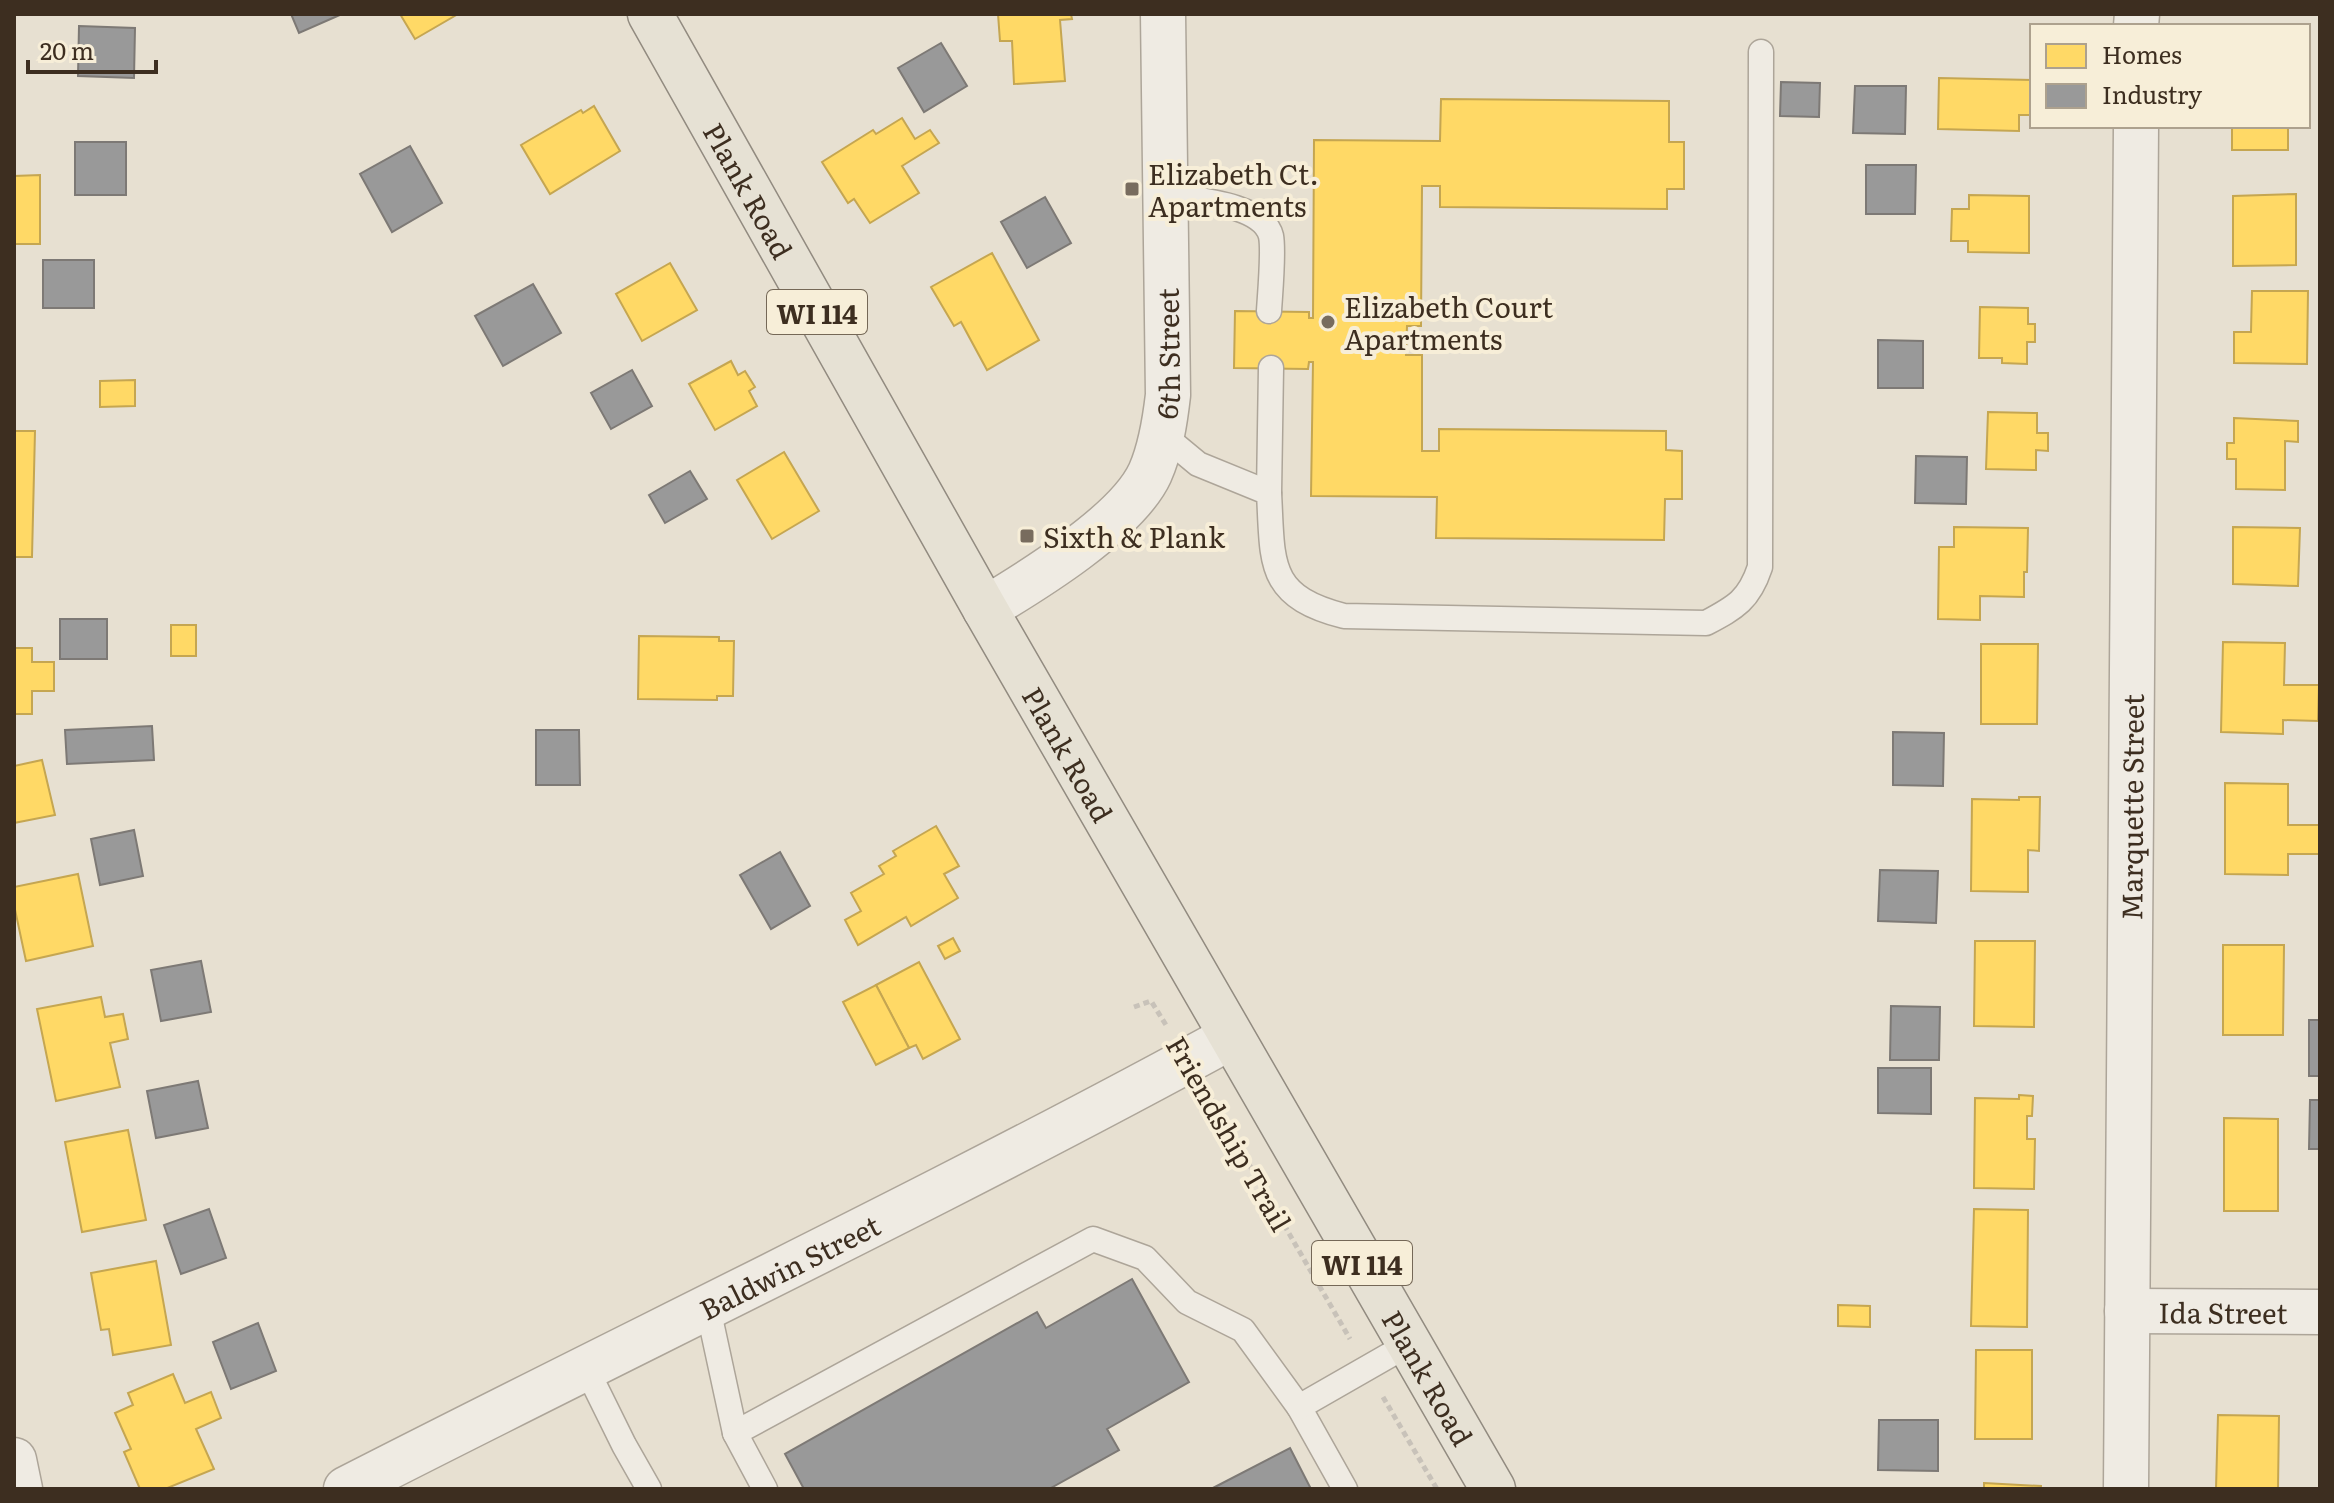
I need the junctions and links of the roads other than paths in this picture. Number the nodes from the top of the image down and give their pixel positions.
1 (650, 14) edge
2 (1163, 14) edge
3 (1761, 52) dead end
4 (2136, 128) edge
5 (1165, 195) junction
6 (1269, 311) dead end
7 (1271, 368) dead end
8 (1163, 435) junction
9 (1269, 493) junction
10 (985, 609) junction
11 (1231, 1037) junction
12 (708, 1308) junction
13 (2127, 1311) junction
14 (2320, 1312) edge
15 (1409, 1344) junction
16 (585, 1366) junction
17 (1299, 1407) junction
18 (735, 1433) junction
19 (14, 1460) edge
20 (20, 1489) edge
21 (346, 1489) edge
22 (649, 1489) edge
23 (765, 1489) edge
24 (1345, 1489) edge
25 (1493, 1489) edge
26 (2126, 1489) edge

1 - 10 main road, Plank Road / WI 114
2 - 5 street, 6th Street
3 - 9 lane
4 - 13 street, Marquette Street
5 - 6 lane
5 - 8 street, 6th Street
7 - 9 lane
8 - 9 lane
8 - 10 street, 6th Street
10 - 11 main road, Plank Road / WI 114
11 - 12 street, Baldwin Street
11 - 15 main road, Plank Road / WI 114
12 - 16 street, Baldwin Street
12 - 18 lane
13 - 14 street, Ida Street
13 - 26 street, Marquette Street
15 - 17 lane
15 - 25 main road, Plank Road / WI 114
16 - 21 street, Baldwin Street
16 - 22 lane
17 - 18 lane
17 - 24 lane
18 - 23 lane
19 - 20 street

